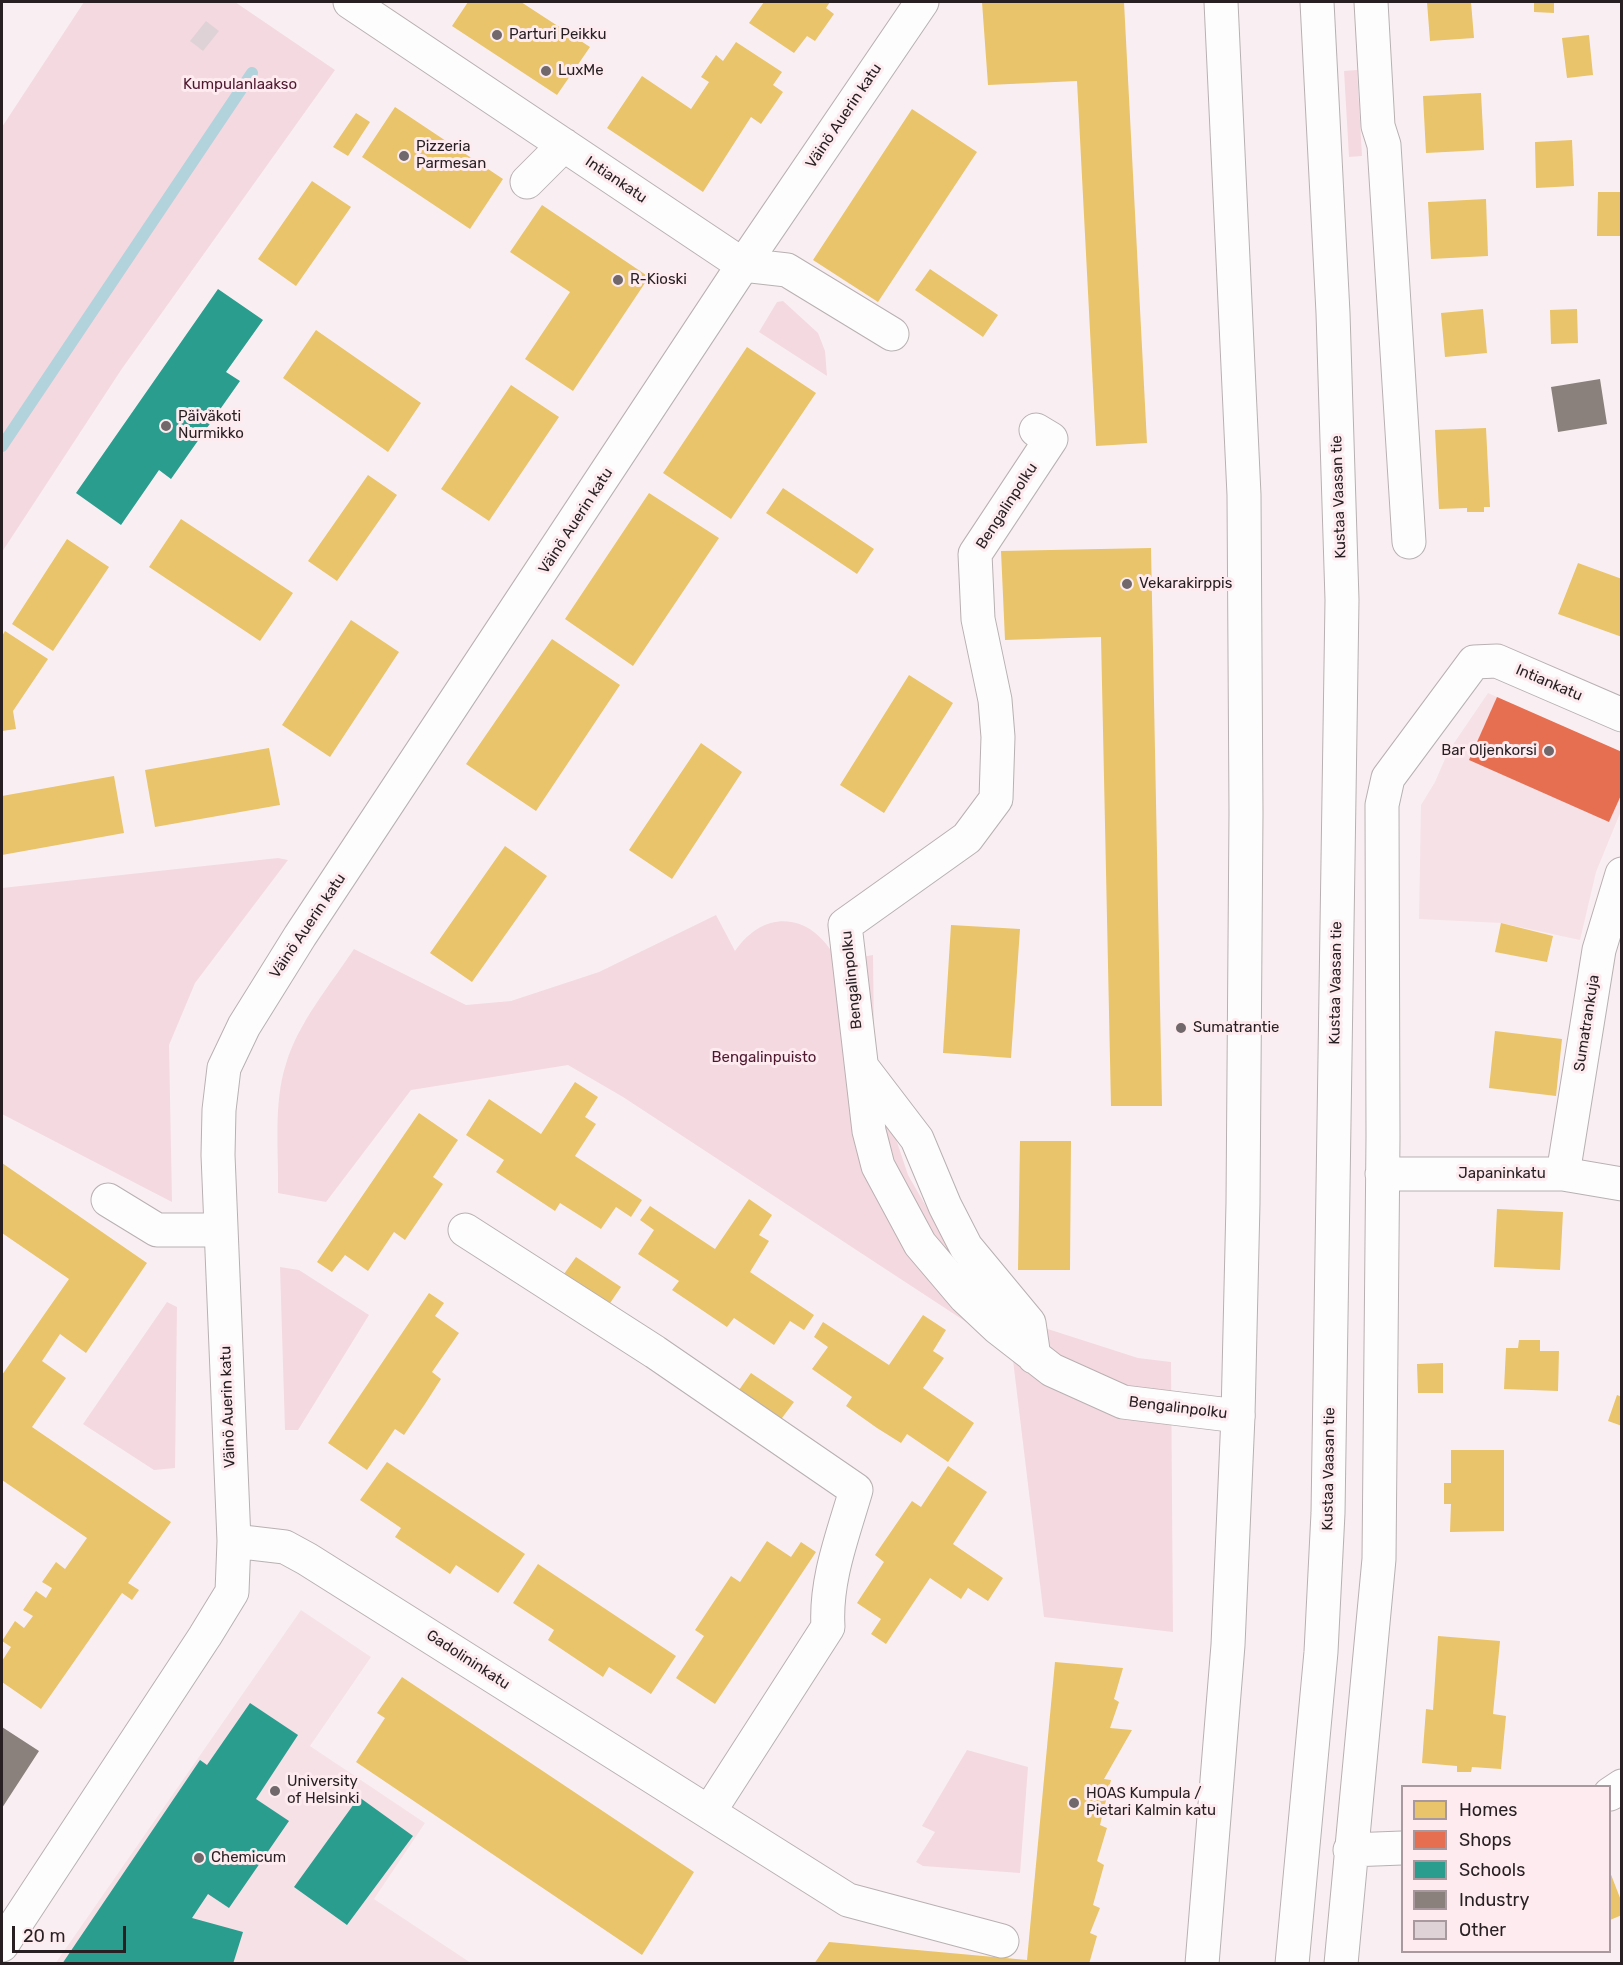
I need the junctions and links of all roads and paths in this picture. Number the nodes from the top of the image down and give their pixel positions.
1 (350, 2) edge
2 (922, 2) edge
3 (1221, 2) edge
4 (1317, 2) edge
5 (1371, 2) edge
6 (564, 145) junction
7 (527, 182) dead end
8 (743, 265) junction
9 (892, 334) dead end
10 (1036, 430) dead end
11 (1409, 542) dead end
12 (1622, 715) edge
13 (1622, 874) edge
14 (862, 1067) junction
15 (1382, 1174) junction
16 (1563, 1174) junction
17 (1622, 1184) edge
18 (108, 1200) dead end
19 (221, 1230) junction
20 (465, 1230) dead end
21 (1034, 1357) junction
22 (1238, 1416) junction
23 (234, 1541) junction
24 (701, 1807) junction
25 (1401, 1848) edge
26 (1350, 1850) junction
27 (1002, 1941) dead end
28 (2, 1944) edge
29 (1202, 1964) edge
30 (1292, 1964) edge
31 (1341, 1964) edge

1 - 6 street, Intiankatu
2 - 8 street, Väinö Auerin katu
3 - 22 street
4 - 30 street, Kustaa Vaasan tie
5 - 11 street
6 - 7 street
6 - 8 street, Intiankatu
8 - 9 street, Intiankatu
8 - 19 street, Väinö Auerin katu
10 - 14 street, Bengalinpolku
12 - 15 street, Intiankatu
13 - 16 street, Sumatrankuja
14 - 21 street
14 - 21 street, Bengalinpolku
15 - 16 street, Japaninkatu
15 - 26 street
16 - 17 street, Japaninkatu
18 - 19 street
19 - 23 street, Väinö Auerin katu
20 - 24 street
21 - 22 street, Bengalinpolku
22 - 29 street
23 - 24 street, Gadolininkatu
23 - 28 street, Väinö Auerin katu
24 - 27 street, Gadolininkatu
25 - 26 street
26 - 31 street

